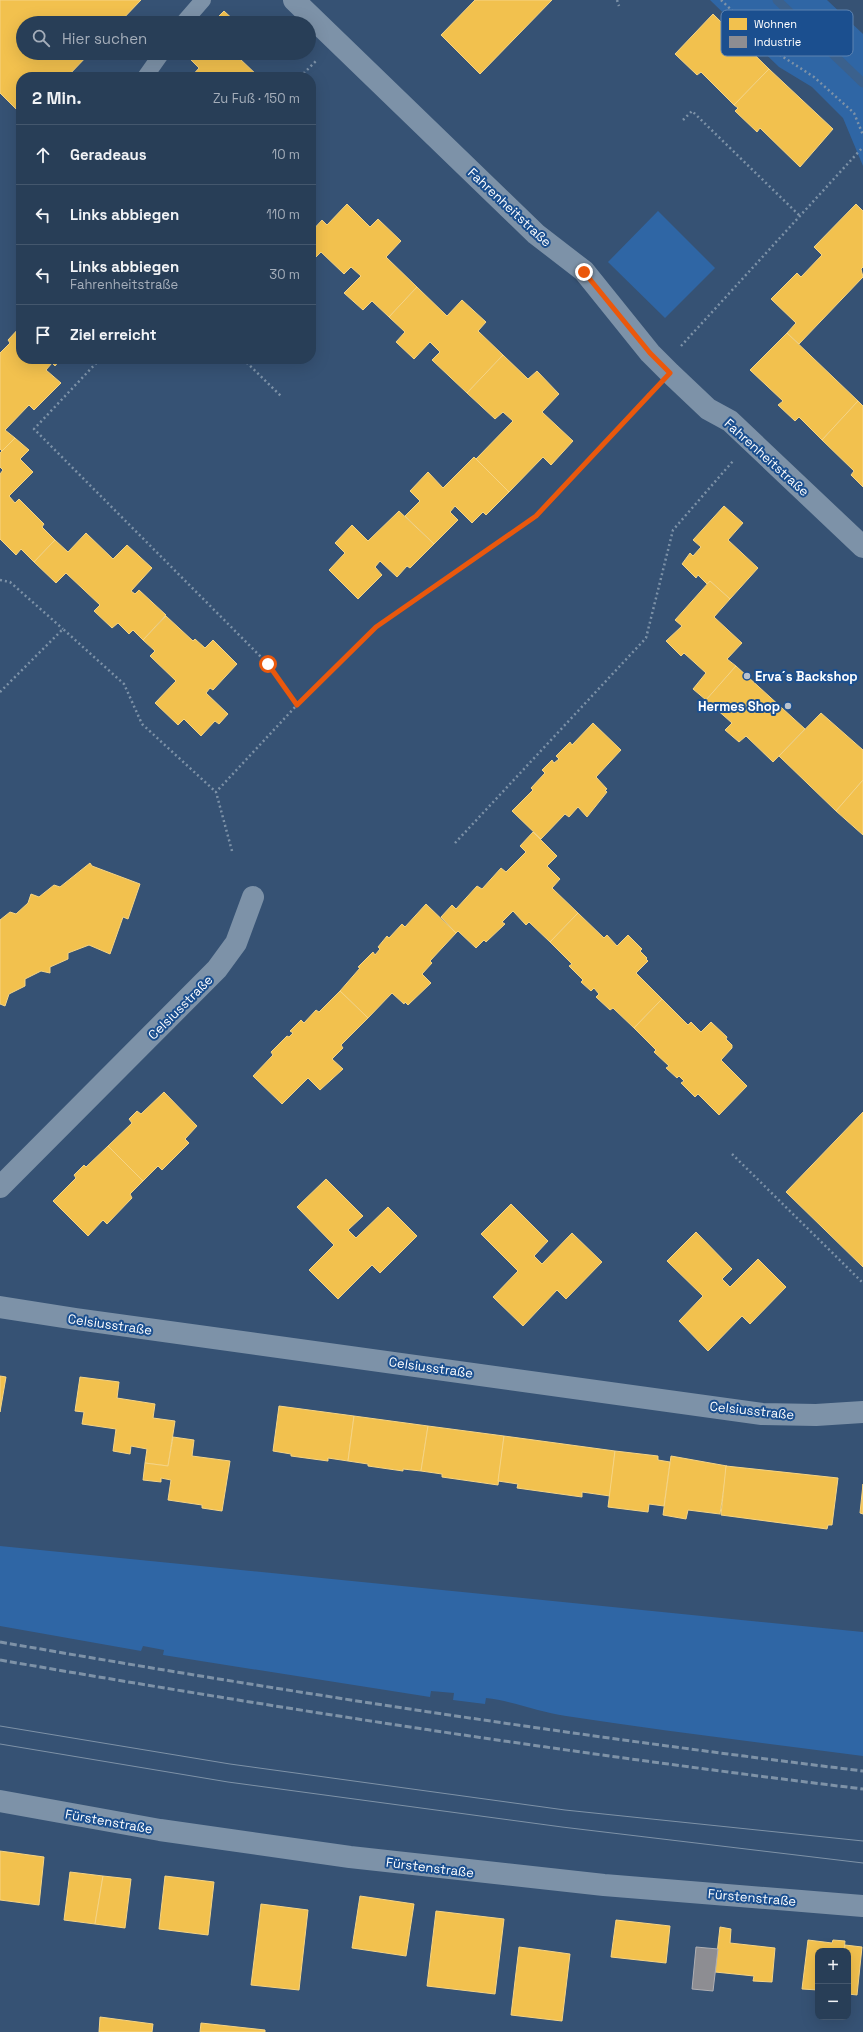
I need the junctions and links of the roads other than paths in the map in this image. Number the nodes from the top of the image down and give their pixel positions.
1 (203, 0) edge
2 (294, 0) edge
3 (189, 16) edge
4 (311, 16) edge
5 (316, 21) edge
6 (157, 60) edge
7 (149, 72) edge
8 (863, 546) edge
9 (253, 897) dead end
10 (0, 1187) edge
11 (0, 1307) edge
12 (863, 1412) edge
13 (0, 1801) edge
14 (863, 1906) edge

1 - 3 lane
2 - 4 street, Fahrenheitstraße
5 - 8 street, Fahrenheitstraße
6 - 7 lane
9 - 10 street, Celsiusstraße
11 - 12 street, Celsiusstraße
13 - 14 street, Fürstenstraße

